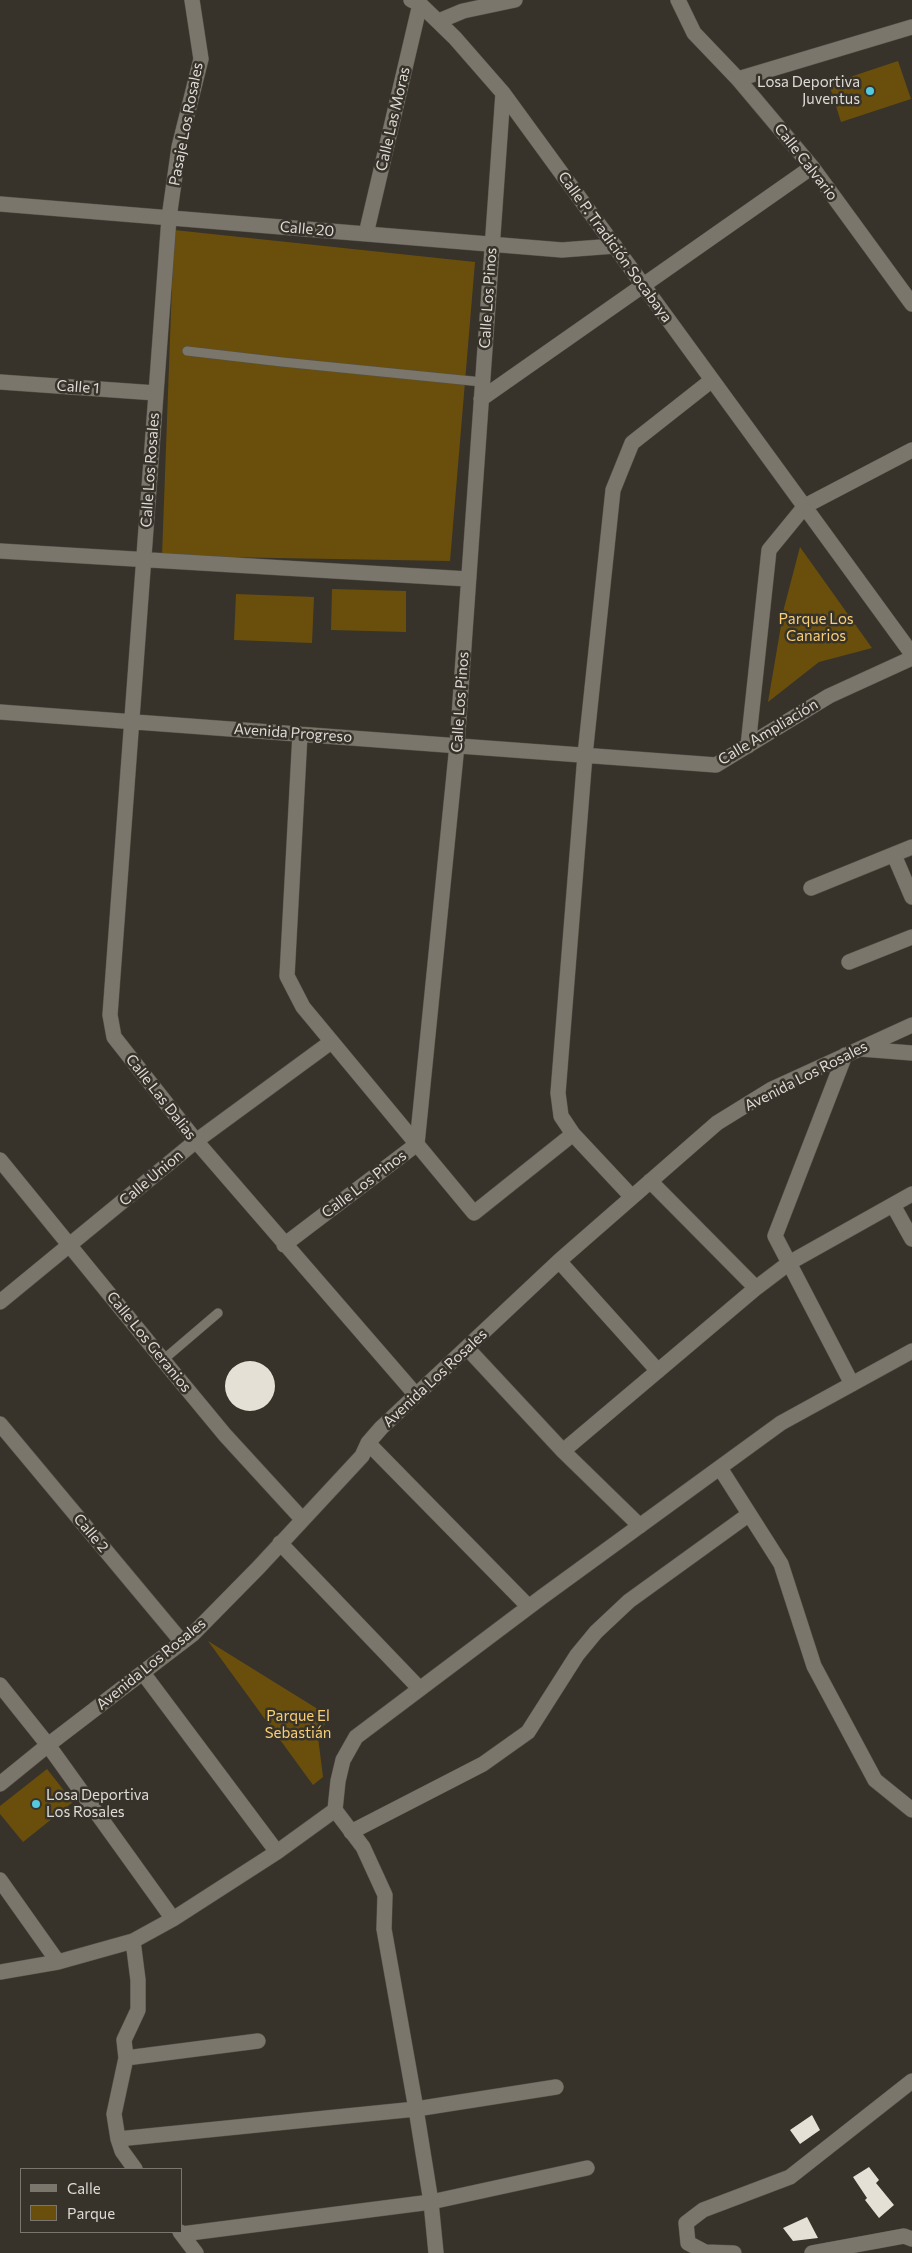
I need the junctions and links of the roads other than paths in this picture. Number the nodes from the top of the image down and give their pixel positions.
1 (192, 0) edge
2 (515, 0) edge
3 (678, 0) edge
4 (415, 2) edge
5 (439, 21) junction
6 (912, 27) edge
7 (738, 79) junction
8 (503, 93) junction
9 (812, 168) junction
10 (0, 204) edge
11 (169, 218) junction
12 (366, 234) junction
13 (492, 244) junction
14 (614, 246) junction
15 (643, 285) junction
16 (912, 304) edge
17 (187, 351) dead end
18 (712, 380) junction
19 (0, 382) edge
20 (482, 382) junction
21 (156, 393) junction
22 (481, 398) junction
23 (912, 450) edge
24 (804, 506) junction
25 (0, 550) edge
26 (144, 559) junction
27 (468, 579) junction
28 (912, 654) edge
29 (912, 658) edge
30 (0, 712) edge
31 (132, 722) junction
32 (300, 734) junction
33 (457, 745) junction
34 (748, 746) junction
35 (585, 755) junction
36 (912, 847) edge
37 (894, 855) junction
38 (811, 888) dead end
39 (912, 897) edge
40 (912, 937) edge
41 (849, 962) dead end
42 (912, 1025) edge
43 (330, 1042) junction
44 (852, 1052) junction
45 (912, 1053) edge
46 (573, 1134) junction
47 (196, 1141) junction
48 (417, 1144) junction
49 (0, 1160) edge
50 (650, 1181) junction
51 (912, 1194) edge
52 (632, 1197) junction
53 (893, 1205) junction
54 (912, 1239) edge
55 (71, 1245) junction
56 (284, 1245) junction
57 (558, 1261) junction
58 (789, 1262) junction
59 (756, 1288) junction
60 (0, 1302) edge
61 (218, 1313) dead end
62 (467, 1348) junction
63 (912, 1350) edge
64 (163, 1360) junction
65 (658, 1371) junction
66 (852, 1384) junction
67 (416, 1395) junction
68 (0, 1424) edge
69 (368, 1443) junction
70 (563, 1451) junction
71 (720, 1468) junction
72 (748, 1515) junction
73 (302, 1519) junction
74 (640, 1526) junction
75 (280, 1543) junction
76 (529, 1607) junction
77 (182, 1642) junction
78 (143, 1673) junction
79 (0, 1685) edge
80 (420, 1688) junction
81 (48, 1744) junction
82 (0, 1784) edge
83 (335, 1810) junction
84 (912, 1810) edge
85 (351, 1832) junction
86 (277, 1852) junction
87 (0, 1880) edge
88 (173, 1919) junction
89 (133, 1941) junction
90 (58, 1962) junction
91 (0, 1972) edge
92 (258, 2041) dead end
93 (126, 2058) junction
94 (912, 2081) edge
95 (556, 2087) dead end
96 (416, 2109) junction
97 (118, 2140) junction
98 (134, 2168) edge
99 (587, 2168) dead end
100 (431, 2202) junction
101 (181, 2233) edge
102 (182, 2233) edge
103 (910, 2233) edge
104 (196, 2253) edge
105 (436, 2253) edge
106 (734, 2253) edge
107 (812, 2253) edge

1 - 11 street, Pasaje Los Rosales
2 - 5 street
3 - 7 street, Calle Calvario
4 - 5 street, Calle P. Tradición Socabaya
4 - 12 street, Calle Las Moras
5 - 8 street, Calle P. Tradición Socabaya
6 - 7 street
7 - 9 street, Calle Calvario
8 - 13 street, Calle Los Pinos
8 - 14 street, Calle P. Tradición Socabaya
9 - 15 street
9 - 16 street, Calle Calvario
10 - 11 street, Calle 20
11 - 12 street, Calle 20
11 - 21 street, Calle Los Rosales
12 - 13 street, Calle 20
13 - 14 street, Calle 20
13 - 20 street, Calle Los Pinos
14 - 15 street, Calle P. Tradición Socabaya
15 - 18 street, Calle P. Tradición Socabaya
15 - 22 street
17 - 20 lane
18 - 24 street, Calle P. Tradición Socabaya
18 - 35 street
19 - 21 street, Calle 1
20 - 22 street, Calle Los Pinos
21 - 26 street, Calle Los Rosales
22 - 27 street, Calle Los Pinos
23 - 24 street
24 - 28 street, Calle P. Tradición Socabaya
24 - 34 street
25 - 26 street
26 - 27 street
26 - 31 street, Calle Los Rosales
27 - 33 street, Calle Los Pinos
29 - 34 street, Calle Ampliación
30 - 31 street, Avenida Progreso
31 - 32 street, Avenida Progreso
31 - 47 street, Calle Las Dalias
32 - 33 street, Avenida Progreso
32 - 43 street
33 - 35 street, Avenida Progreso
33 - 48 street, Calle Los Pinos
34 - 35 street, Calle Ampliación
35 - 46 street
36 - 37 street
37 - 38 street
37 - 39 street
40 - 41 street
42 - 44 street, Avenida Los Rosales
43 - 47 street, Calle Union
43 - 48 street
44 - 45 street
44 - 50 street, Avenida Los Rosales
44 - 58 street
46 - 48 street
46 - 52 street
47 - 55 street, Calle Union
47 - 56 street, Calle Las Dalias
48 - 56 street, Calle Los Pinos
49 - 55 street, Calle Los Geranios
50 - 52 street, Avenida Los Rosales
50 - 59 street
51 - 53 street
52 - 57 street, Avenida Los Rosales
53 - 54 street
53 - 58 street
55 - 60 street, Calle Union
55 - 64 street, Calle Los Geranios
56 - 67 street, Calle Las Dalias
57 - 62 street, Avenida Los Rosales
57 - 65 street
58 - 59 street
58 - 66 street
59 - 65 street
61 - 64 lane
62 - 67 street, Avenida Los Rosales
62 - 70 street
63 - 66 street
64 - 73 street, Calle Los Geranios
65 - 70 street
66 - 71 street
67 - 69 street, Avenida Los Rosales
68 - 77 street, Calle 2
69 - 73 street, Avenida Los Rosales
69 - 76 street
70 - 74 street
71 - 72 street
71 - 74 street
72 - 84 street
72 - 85 street
73 - 75 street, Avenida Los Rosales
74 - 76 street
75 - 77 street, Avenida Los Rosales
75 - 80 street
76 - 80 street
77 - 78 street, Avenida Los Rosales
78 - 81 street, Avenida Los Rosales
78 - 86 street
79 - 81 street
80 - 83 street
81 - 82 street, Avenida Los Rosales
81 - 88 street
83 - 85 street
83 - 86 street
85 - 96 street
86 - 88 street
87 - 90 street
88 - 89 street
89 - 90 street
89 - 93 street
90 - 91 street
92 - 93 street
93 - 97 street
94 - 106 street
95 - 96 street
96 - 97 street
96 - 100 street
97 - 98 street
99 - 100 street
100 - 102 street
100 - 105 street
101 - 104 street
103 - 107 street

